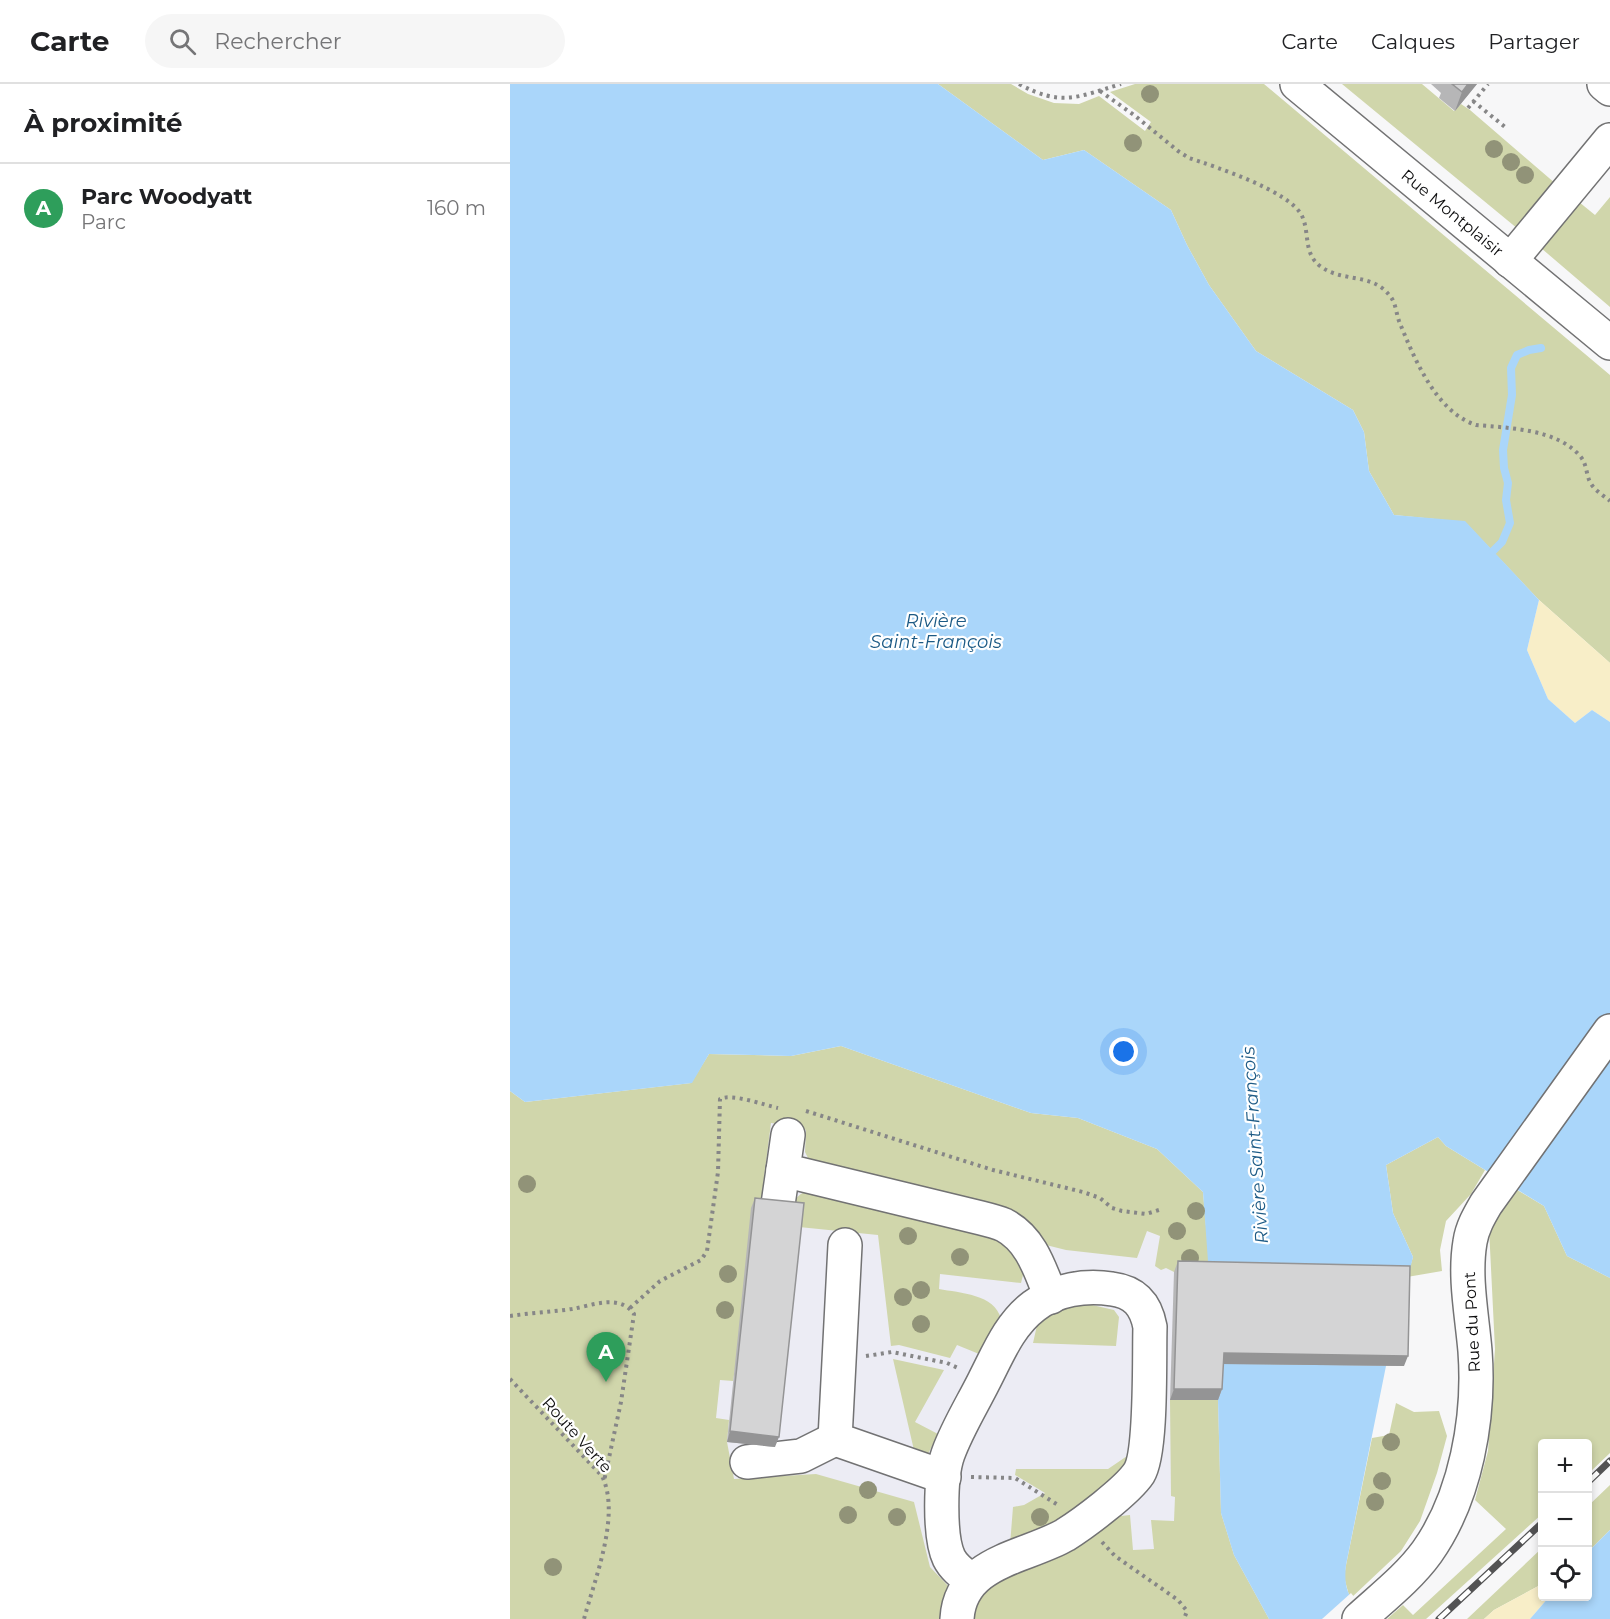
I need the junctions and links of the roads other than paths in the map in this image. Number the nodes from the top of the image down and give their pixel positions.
1 (1297, 84) edge
2 (1604, 84) edge
3 (1610, 89) edge
4 (1610, 140) edge
5 (1510, 261) junction
6 (1610, 342) edge
7 (1610, 1031) edge
8 (788, 1135) dead end
9 (783, 1170) junction
10 (777, 1211) edge
11 (845, 1245) dead end
12 (1051, 1297) junction
13 (835, 1439) junction
14 (747, 1462) dead end
15 (944, 1477) junction
16 (971, 1580) junction
17 (957, 1619) edge
18 (1359, 1619) edge

1 - 5 street, Rue Montplaisir
2 - 3 street
4 - 5 street
5 - 6 street, Rue Montplaisir
7 - 18 street, Rue du Pont
8 - 9 street
9 - 10 street
9 - 12 street
11 - 13 street
12 - 15 street
12 - 16 street
13 - 14 street
13 - 15 street
15 - 16 street
16 - 17 street

